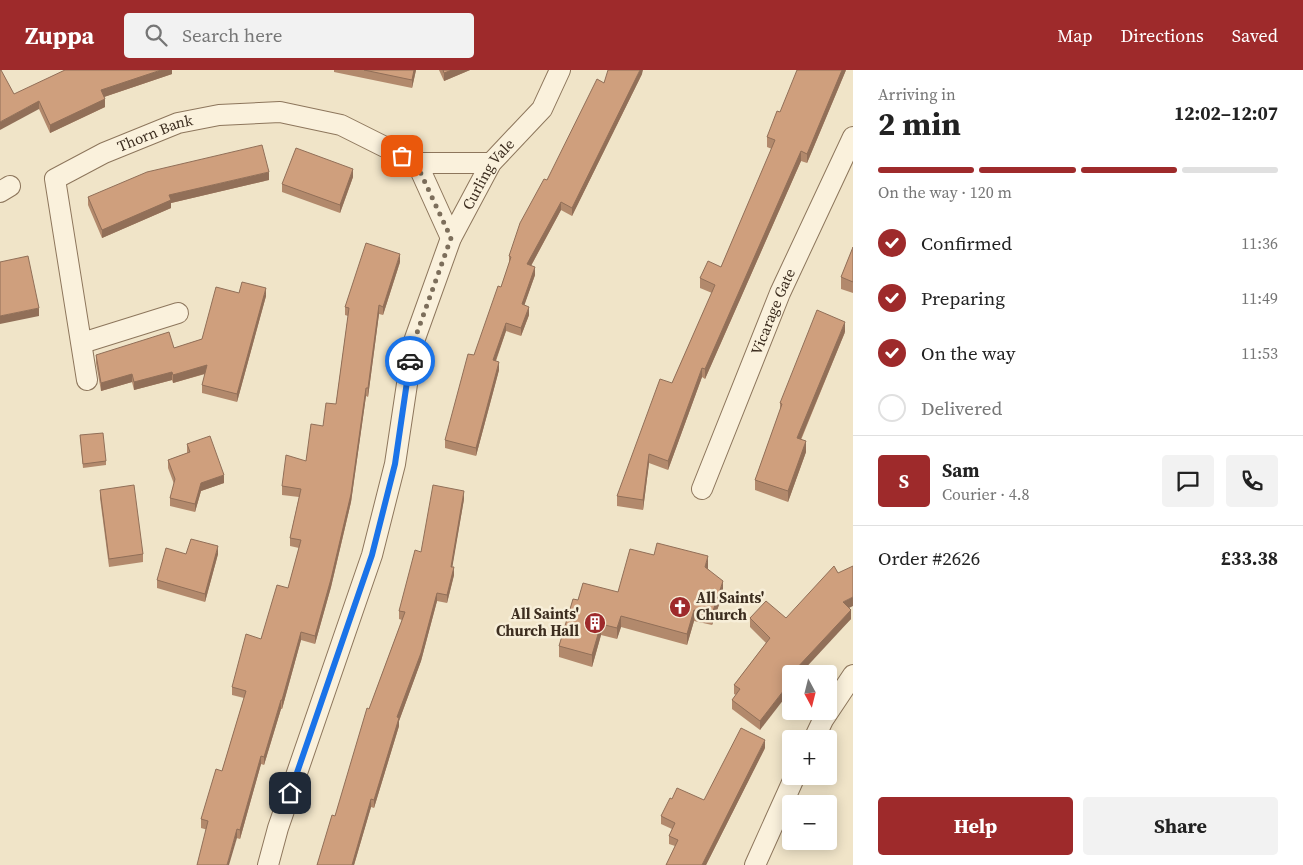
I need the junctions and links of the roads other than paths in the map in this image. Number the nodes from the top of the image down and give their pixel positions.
1 (560, 70) edge
2 (853, 137) edge
3 (416, 163) junction
4 (491, 163) junction
5 (451, 238) junction
6 (178, 313) dead end
7 (82, 343) junction
8 (87, 380) dead end
9 (702, 488) dead end
10 (853, 675) edge
11 (818, 730) edge
12 (791, 785) edge
13 (268, 865) edge
14 (756, 865) edge

1 - 4 street, Curling Vale
2 - 9 street, Vicarage Gate
3 - 4 street, Thorn Bank
3 - 5 street
3 - 7 street, Thorn Bank
4 - 5 street, Curling Vale
5 - 13 street, Curling Vale
6 - 7 street
7 - 8 street, Thorn Bank
10 - 11 street
12 - 14 street

